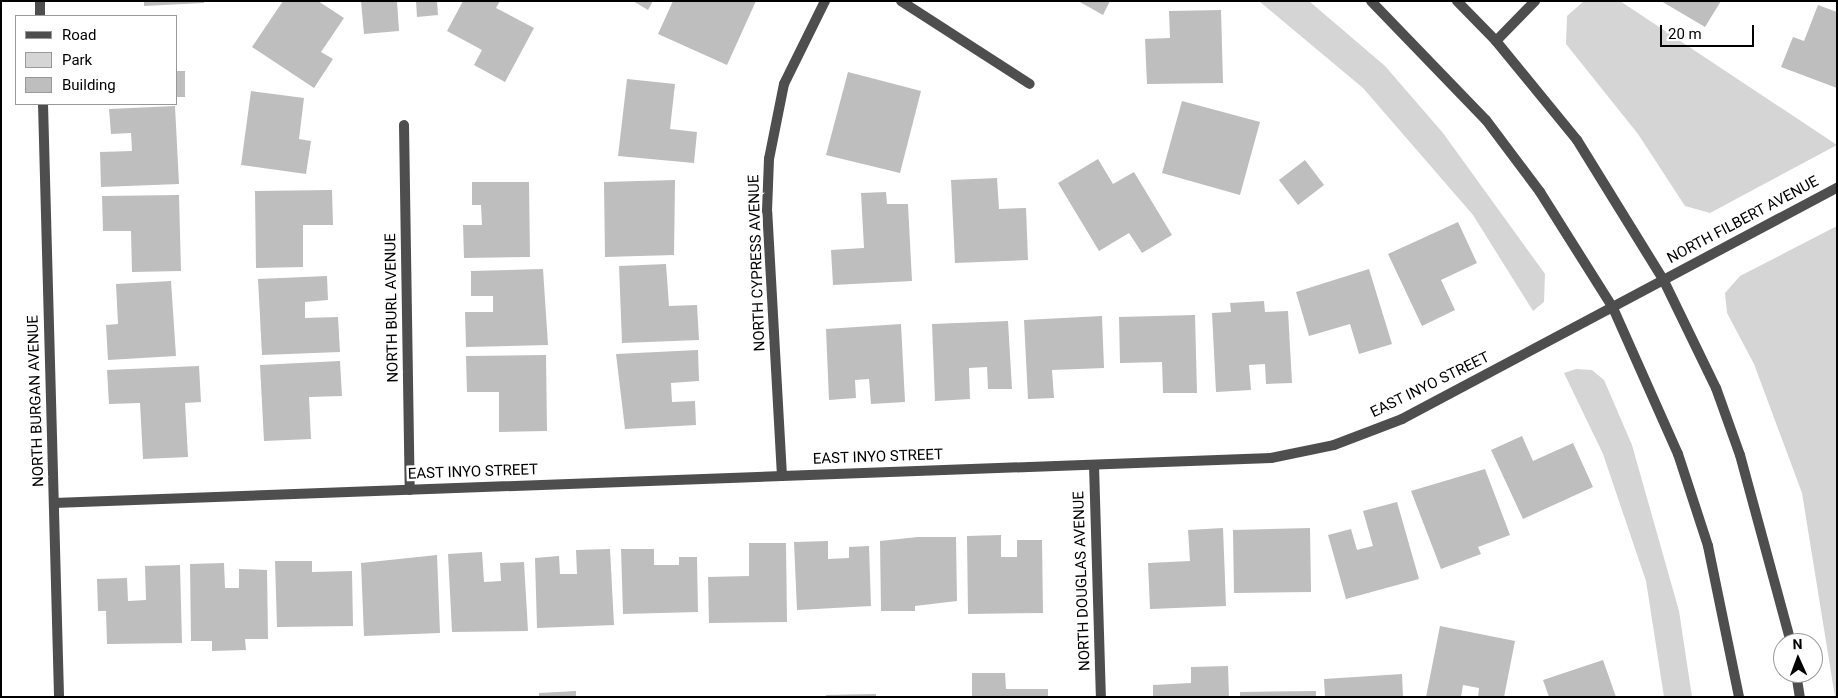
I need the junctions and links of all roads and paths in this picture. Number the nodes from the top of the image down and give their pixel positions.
1 (40, 1) edge
2 (825, 1) edge
3 (902, 1) edge
4 (1371, 1) edge
5 (1457, 1) edge
6 (1535, 1) edge
7 (40, 15) edge
8 (1496, 41) junction
9 (1030, 84) dead end
10 (42, 105) edge
11 (404, 125) dead end
12 (1837, 188) edge
13 (1663, 279) junction
14 (1613, 308) junction
15 (1094, 465) junction
16 (782, 476) junction
17 (410, 490) junction
18 (54, 503) junction
19 (1788, 633) edge
20 (1798, 683) edge
21 (59, 697) edge
22 (1100, 697) edge
23 (1739, 697) edge
24 (1800, 697) edge

1 - 7 street
2 - 16 street, NORTH CYPRESS AVENUE
3 - 9 street
4 - 14 street
5 - 8 street
6 - 8 street
8 - 13 street
10 - 18 street, NORTH BURGAN AVENUE
11 - 17 street, NORTH BURL AVENUE
12 - 13 street, NORTH FILBERT AVENUE
13 - 14 street, EAST INYO STREET
13 - 19 street
14 - 15 street, EAST INYO STREET
14 - 23 street
15 - 16 street, EAST INYO STREET
15 - 22 street, NORTH DOUGLAS AVENUE
16 - 17 street, EAST INYO STREET
17 - 18 street, EAST INYO STREET
18 - 21 street, NORTH BURGAN AVENUE
20 - 24 street

